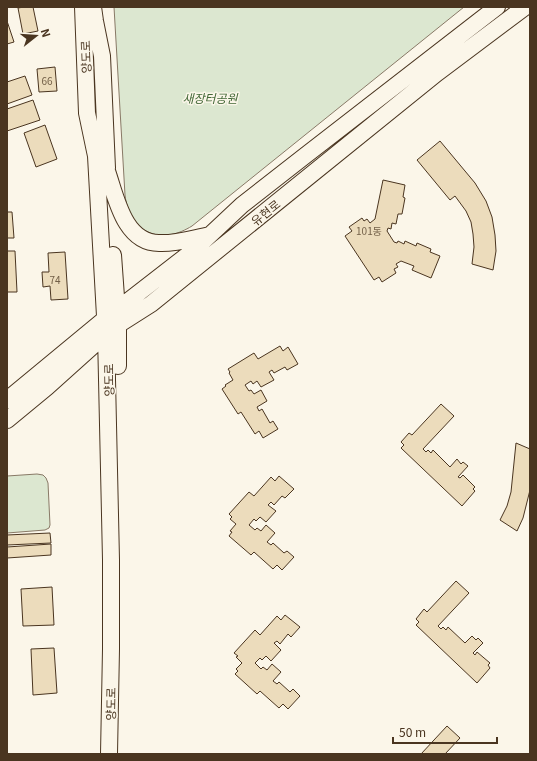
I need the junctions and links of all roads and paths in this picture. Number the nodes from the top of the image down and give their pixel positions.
1 (83, 7) edge
2 (93, 7) edge
3 (497, 7) edge
4 (525, 7) edge
5 (107, 171) junction
6 (210, 235) junction
7 (112, 322) junction
8 (7, 400) edge
9 (7, 420) edge
10 (109, 754) edge
11 (118, 754) edge

1 - 7 street, 양도로
2 - 5 street, 양도로
3 - 6 street, 유현로
4 - 7 street, 유현로
5 - 6 street
5 - 7 street, 양도로
6 - 7 street, 유현로
7 - 8 street, 유현로
7 - 9 street, 유현로
7 - 10 street, 양도로
7 - 11 street, 양도로

